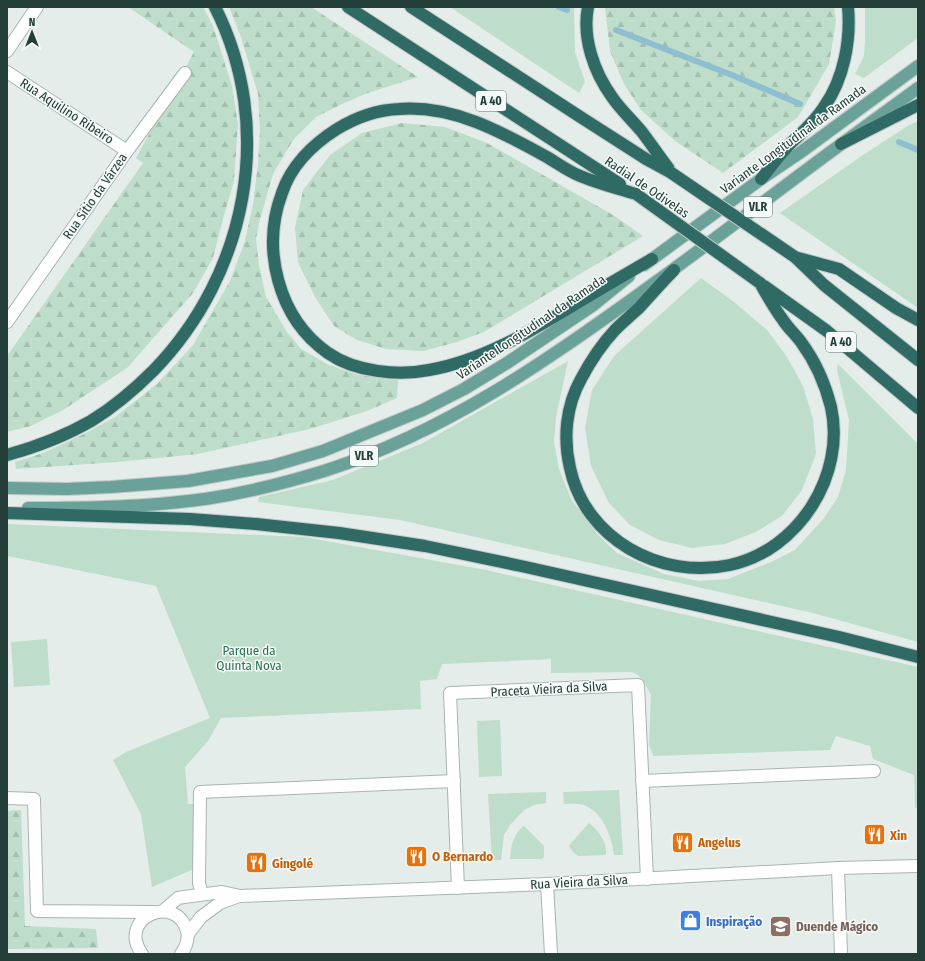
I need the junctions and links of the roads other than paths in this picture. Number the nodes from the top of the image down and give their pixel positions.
1 (37, 7) edge
2 (215, 7) edge
3 (348, 7) edge
4 (411, 7) edge
5 (588, 7) edge
6 (848, 7) edge
7 (7, 51) edge
8 (918, 66) edge
9 (7, 72) edge
10 (185, 73) dead end
11 (918, 88) edge
12 (918, 105) edge
13 (841, 144) junction
14 (127, 151) junction
15 (670, 172) junction
16 (761, 178) junction
17 (636, 194) junction
18 (795, 257) junction
19 (652, 259) junction
20 (674, 270) junction
21 (760, 283) junction
22 (918, 320) edge
23 (7, 322) edge
24 (918, 360) edge
25 (918, 408) edge
26 (7, 455) edge
27 (7, 488) edge
28 (7, 508) edge
29 (7, 513) edge
30 (918, 657) edge
31 (874, 771) dead end
32 (454, 781) junction
33 (642, 781) junction
34 (7, 798) edge
35 (918, 866) edge
36 (838, 868) junction
37 (646, 879) junction
38 (547, 884) junction
39 (458, 888) junction
40 (202, 894) junction
41 (240, 896) junction
42 (159, 911) junction
43 (188, 934) junction
44 (142, 954) edge
45 (181, 954) edge
46 (551, 954) edge
47 (841, 954) edge

1 - 7 street
2 - 26 highway
3 - 17 highway, Radial de Odivelas / A 40
4 - 15 highway, Radial de Odivelas / A 40
5 - 15 highway
6 - 16 highway
8 - 16 main road, Variante Longitudinal da Ramada
9 - 14 street, Rua Aquilino Ribeiro
10 - 14 street, Rua Sítio da Várzea
11 - 13 main road
12 - 13 highway
13 - 20 main road, VLR
14 - 23 street, Rua Sítio da Várzea
15 - 18 highway, Radial de Odivelas / A 40, bridge
16 - 19 main road, Variante Longitudinal da Ramada / VLR
17 - 19 highway
17 - 21 highway, Radial de Odivelas / A 40, bridge
18 - 22 highway
18 - 24 highway, Radial de Odivelas / A 40
19 - 27 main road, Variante Longitudinal da Ramada / VLR
20 - 21 highway
20 - 28 main road, VLR
21 - 25 highway, Radial de Odivelas / A 40
29 - 30 highway
31 - 33 street
32 - 33 street, Praceta Vieira da Silva
32 - 39 street, Praceta Vieira da Silva
32 - 40 street
33 - 37 street, Praceta Vieira da Silva
34 - 42 street
35 - 36 street, Rua Vieira da Silva
36 - 37 street, Rua Vieira da Silva
36 - 47 street
37 - 38 street, Rua Vieira da Silva
38 - 39 street, Rua Vieira da Silva
38 - 46 street
39 - 41 street, Rua Vieira da Silva
40 - 41 street, Rua Vieira da Silva
40 - 42 street, Rua Vieira da Silva
41 - 43 street, Rua Vieira da Silva
42 - 43 street
42 - 44 street, Rua Vieira da Silva
43 - 45 street

